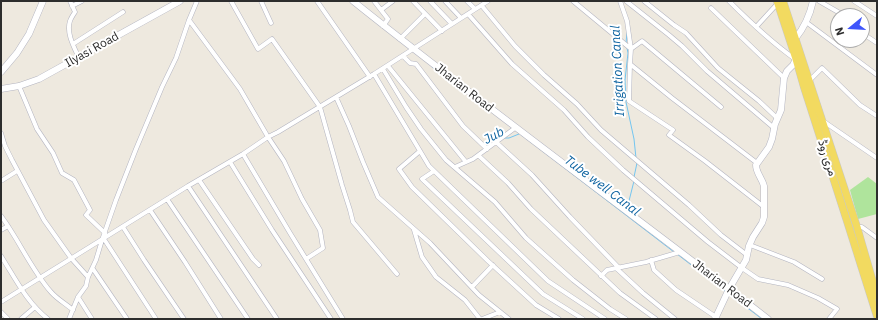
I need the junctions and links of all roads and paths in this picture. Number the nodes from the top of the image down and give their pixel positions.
1 (43, 1) edge
2 (70, 1) edge
3 (82, 1) edge
4 (180, 1) edge
5 (197, 1) edge
6 (232, 1) edge
7 (261, 1) edge
8 (317, 1) edge
9 (353, 1) edge
10 (374, 1) edge
11 (393, 1) edge
12 (413, 1) edge
13 (430, 1) edge
14 (446, 1) edge
15 (467, 1) edge
16 (488, 1) edge
17 (573, 1) edge
18 (620, 1) edge
19 (626, 1) edge
20 (644, 1) edge
21 (729, 1) edge
22 (813, 1) edge
23 (819, 1) edge
24 (854, 1) edge
25 (779, 2) edge
26 (72, 6) junction
27 (482, 6) junction
28 (711, 8) dead end
29 (831, 8) edge
30 (475, 9) junction
31 (381, 10) junction
32 (123, 12) dead end
33 (425, 14) junction
34 (468, 14) junction
35 (877, 16) edge
36 (461, 18) junction
37 (189, 20) junction
38 (806, 22) junction
39 (272, 23) dead end
40 (452, 24) junction
41 (383, 26) junction
42 (756, 27) junction
43 (442, 31) junction
44 (400, 39) junction
45 (795, 39) junction
46 (72, 44) junction
47 (413, 49) junction
48 (631, 49) junction
49 (403, 56) junction
50 (79, 58) junction
51 (796, 59) junction
52 (630, 64) junction
53 (388, 66) junction
54 (383, 69) junction
55 (1, 72) edge
56 (374, 74) junction
57 (877, 75) edge
58 (370, 77) junction
59 (784, 78) junction
60 (809, 82) junction
61 (18, 86) junction
62 (1, 89) edge
63 (336, 97) junction
64 (320, 107) junction
65 (722, 107) dead end
66 (877, 116) edge
67 (777, 118) junction
68 (821, 119) junction
69 (515, 128) junction
70 (774, 128) junction
71 (1, 133) edge
72 (268, 137) junction
73 (2, 139) edge
74 (496, 142) junction
75 (487, 149) junction
76 (420, 151) junction
77 (243, 154) junction
78 (479, 156) junction
79 (877, 158) edge
80 (230, 162) junction
81 (466, 162) junction
82 (757, 163) junction
83 (455, 167) junction
84 (18, 171) junction
85 (434, 171) junction
86 (199, 180) junction
87 (1, 181) edge
88 (188, 186) junction
89 (842, 194) junction
90 (167, 199) junction
91 (764, 206) junction
92 (150, 210) junction
93 (1, 216) edge
94 (8, 226) junction
95 (123, 227) junction
96 (857, 227) junction
97 (414, 229) junction
98 (1, 230) edge
99 (105, 233) junction
100 (877, 238) edge
101 (103, 239) junction
102 (750, 245) junction
103 (680, 252) junction
104 (1, 256) edge
105 (748, 256) junction
106 (71, 258) junction
107 (306, 259) junction
108 (651, 260) junction
109 (259, 265) dead end
110 (493, 265) junction
111 (618, 268) junction
112 (742, 268) junction
113 (93, 269) junction
114 (869, 269) junction
115 (397, 274) dead end
116 (877, 274) edge
117 (601, 276) junction
118 (40, 277) junction
119 (88, 277) junction
120 (822, 279) dead end
121 (472, 288) junction
122 (22, 289) junction
123 (729, 289) junction
124 (877, 296) edge
125 (78, 298) junction
126 (1, 302) edge
127 (35, 308) junction
128 (73, 310) junction
129 (1, 312) edge
130 (500, 312) junction
131 (877, 316) edge
132 (715, 318) edge
133 (8, 319) edge
134 (21, 319) edge
135 (48, 319) edge
136 (69, 319) edge
137 (92, 319) edge
138 (127, 319) edge
139 (156, 319) edge
140 (184, 319) edge
141 (221, 319) edge
142 (248, 319) edge
143 (277, 319) edge
144 (331, 319) edge
145 (343, 319) edge
146 (481, 319) edge
147 (509, 319) edge
148 (559, 319) edge
149 (584, 319) edge
150 (605, 319) edge
151 (626, 319) edge
152 (656, 319) edge
153 (675, 319) edge
154 (768, 319) edge
155 (829, 319) edge

1 - 55 main road
2 - 26 street
3 - 26 street
4 - 50 main road, Ilyasi Road
5 - 37 street
6 - 64 street
7 - 39 street
8 - 58 street
9 - 41 main road, Jharian Road
10 - 31 street
11 - 31 street
12 - 33 street
13 - 40 street
14 - 36 street
15 - 30 street
16 - 27 street
17 - 48 street
18 - 48 street
19 - 70 street
20 - 67 street
21 - 42 street
22 - 38 main road
23 - 29 street
24 - 35 street
25 - 42 street
25 - 45 main road, مری روڈ
25 - 51 main road, مری روڈ
26 - 46 street
27 - 30 street
27 - 105 street
28 - 59 street
30 - 34 street
31 - 41 street
32 - 46 street
33 - 43 street
33 - 44 street
34 - 36 street
34 - 112 street
36 - 40 street
37 - 72 street
37 - 99 street
38 - 45 main road
38 - 57 street
40 - 43 street
41 - 44 main road, Jharian Road
42 - 51 street
43 - 47 street
44 - 47 main road, Jharian Road
45 - 60 main road, مری روڈ
46 - 50 street
47 - 49 street
47 - 69 main road, Jharian Road
48 - 52 street
48 - 65 street
49 - 53 street
49 - 75 street
50 - 61 main road, Ilyasi Road
51 - 59 main road
51 - 89 main road, مری روڈ
52 - 82 street
52 - 91 street
53 - 54 street
53 - 81 street
54 - 56 street
54 - 83 street
56 - 58 street
56 - 76 street
58 - 63 street
59 - 67 main road
60 - 66 street
60 - 68 main road, مری روڈ
61 - 62 main road, Ilyasi Road
61 - 99 street
63 - 64 street
63 - 97 street
64 - 72 street
64 - 115 street
67 - 70 main road
68 - 79 street
68 - 89 main road, مری روڈ
69 - 74 street
69 - 103 main road, Jharian Road
70 - 82 main road
71 - 73 street
72 - 77 street
72 - 107 street
73 - 84 street
74 - 75 street
74 - 111 street
75 - 78 street
76 - 85 street
76 - 110 street
77 - 80 street
77 - 107 street
78 - 81 street
78 - 117 street
80 - 86 street
80 - 144 street
81 - 83 street
82 - 91 main road
83 - 151 street
84 - 87 street
84 - 106 street
85 - 149 street
85 - 150 street
86 - 88 street
86 - 109 street
88 - 90 street
88 - 143 street
89 - 96 main road, مری روڈ
89 - 131 main road, مری روڈ
90 - 92 street
90 - 142 street
91 - 102 main road
92 - 95 street
92 - 141 street
93 - 94 street
94 - 98 street
94 - 118 street
95 - 101 street
95 - 140 street
96 - 100 street
96 - 114 main road, مری روڈ
97 - 121 street
97 - 146 street
99 - 101 street
101 - 106 street
101 - 113 street
101 - 139 street
102 - 105 main road
102 - 120 street
103 - 108 street
103 - 123 main road, Jharian Road
104 - 122 street
105 - 112 main road
106 - 118 street
106 - 119 street
107 - 145 street
108 - 111 street
108 - 132 street
110 - 121 street
110 - 148 street
111 - 117 street
111 - 153 street
112 - 123 main road
112 - 155 street
113 - 119 street
113 - 138 street
114 - 116 street
114 - 124 main road, مری روڈ
117 - 152 street
118 - 122 street
118 - 128 street
119 - 125 street
121 - 130 street
122 - 126 street
122 - 127 street
123 - 132 main road
123 - 154 main road, Jharian Road
125 - 128 street
125 - 137 street
127 - 134 street
127 - 135 street
128 - 136 street
129 - 133 street
130 - 146 street
130 - 147 street

